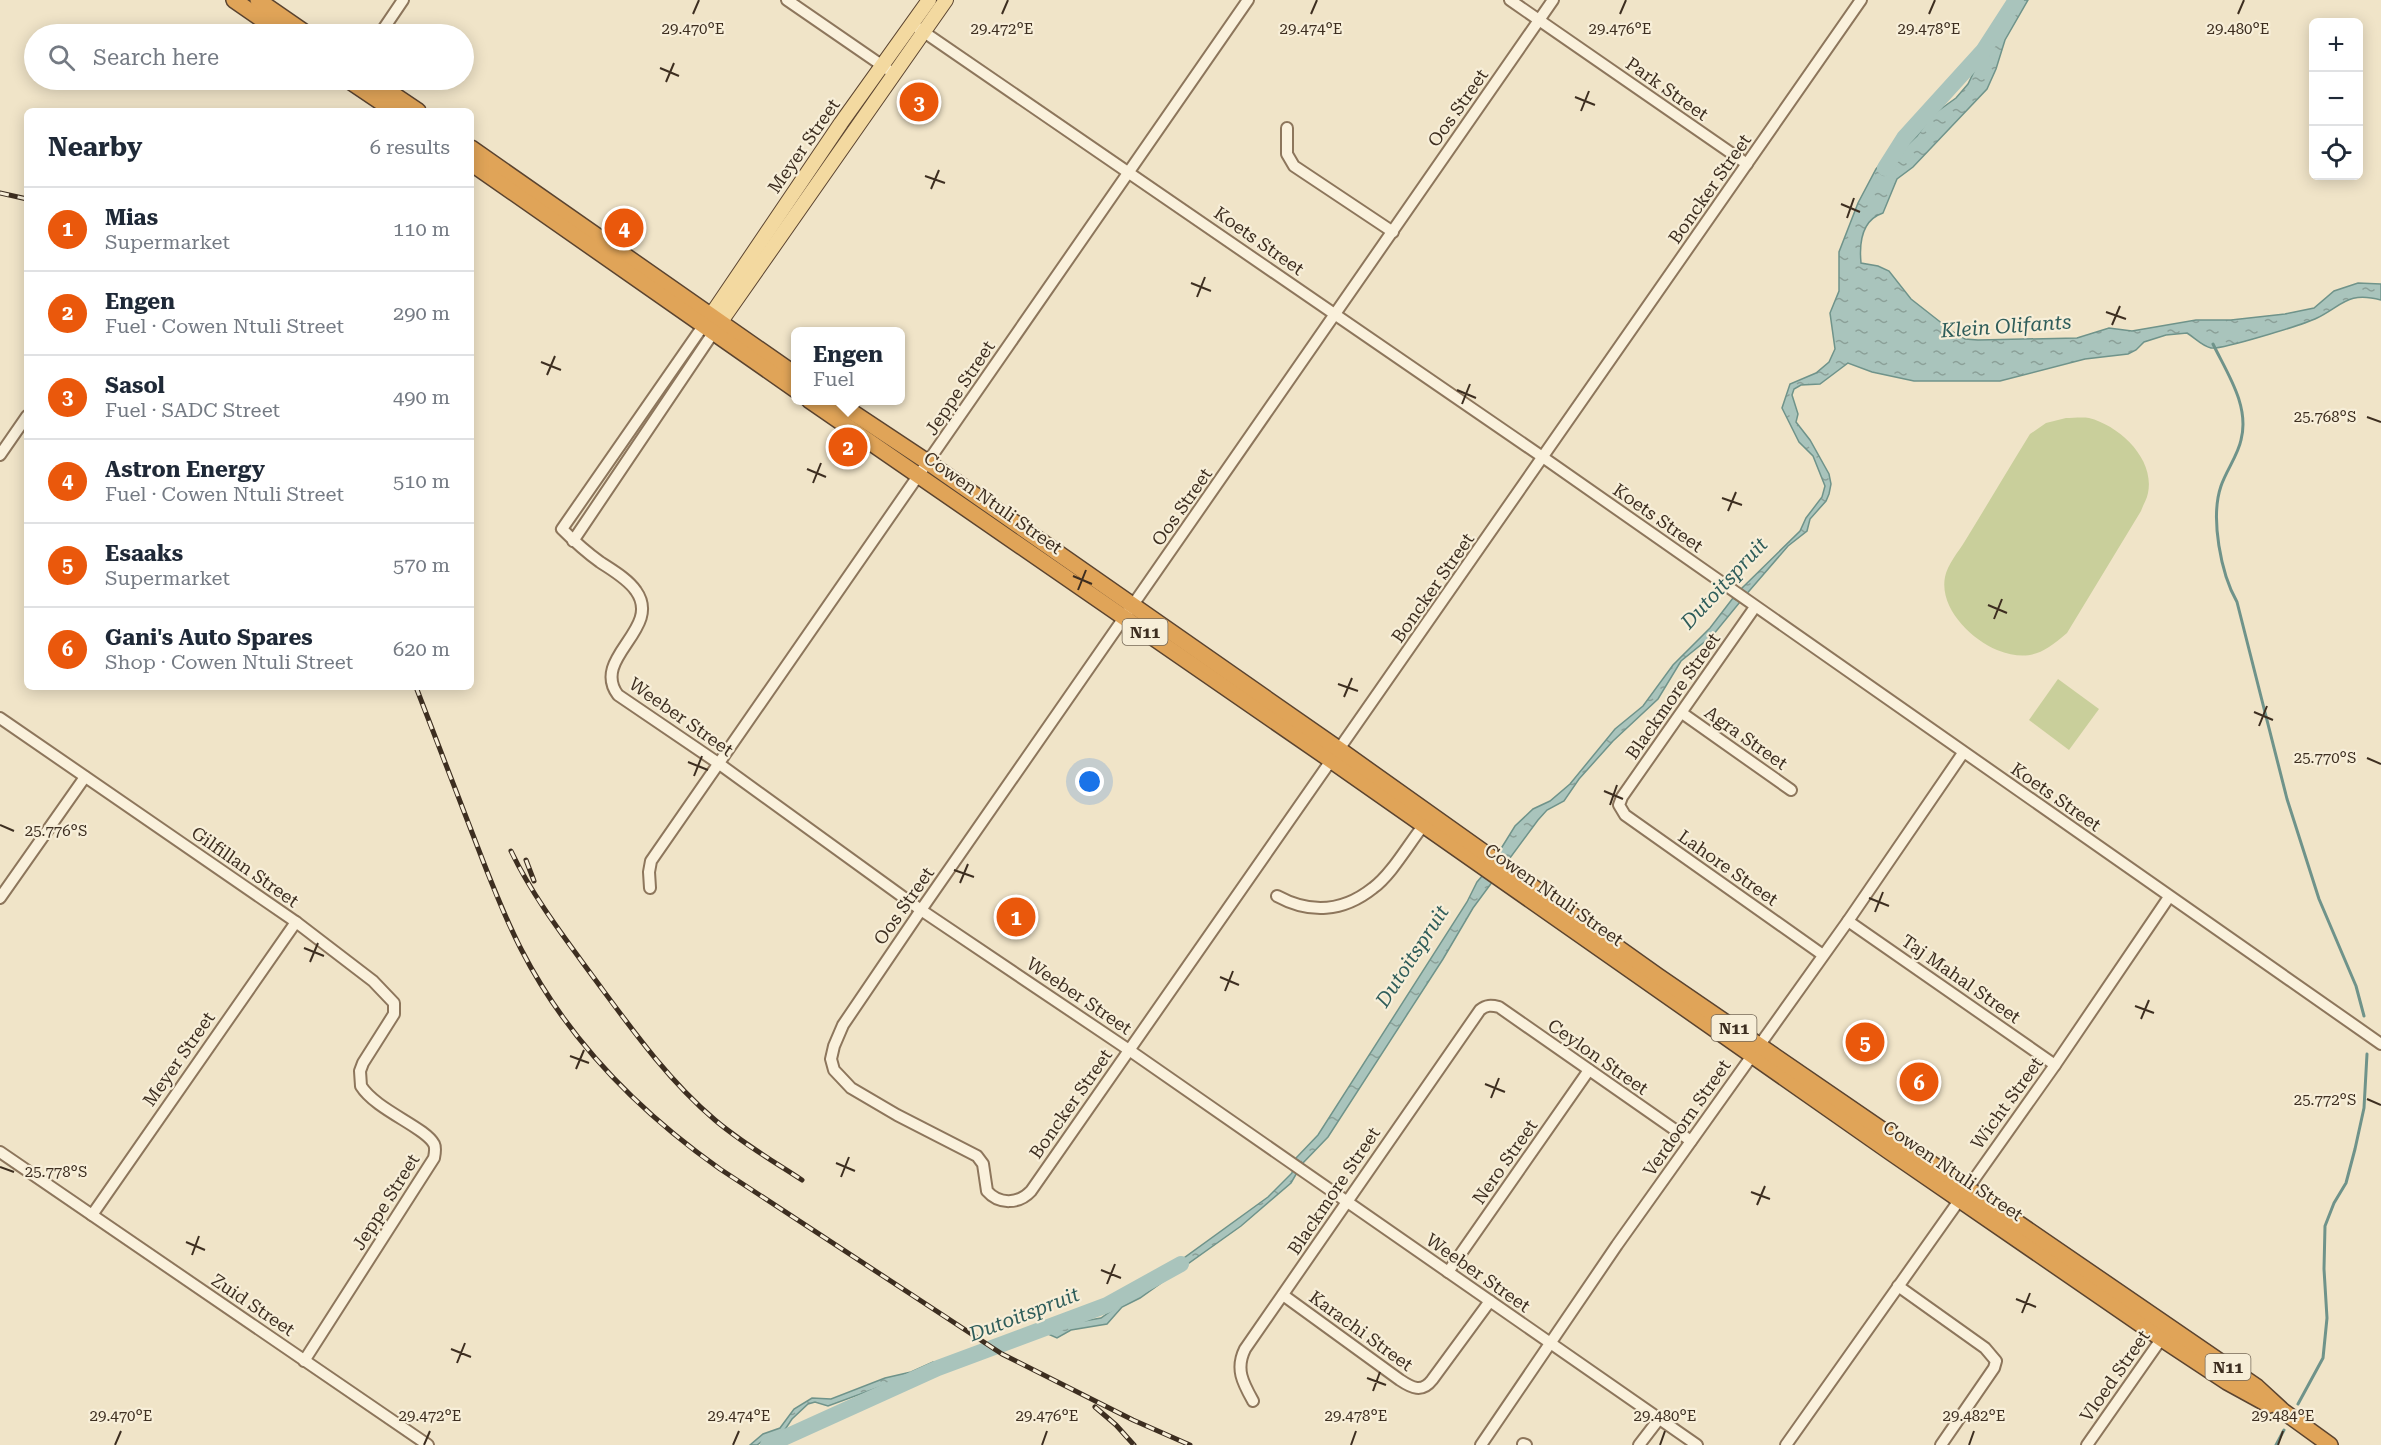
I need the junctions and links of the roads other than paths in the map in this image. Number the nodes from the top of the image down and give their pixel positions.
1 (234, 0) edge
2 (258, 0) edge
3 (403, 0) edge
4 (787, 0) edge
5 (929, 0) edge
6 (946, 0) edge
7 (1248, 0) edge
8 (1510, 0) edge
9 (1553, 0) edge
10 (1862, 0) edge
11 (1539, 20) junction
12 (269, 24) edge
13 (293, 24) edge
14 (387, 24) edge
15 (918, 28) junction
16 (888, 70) junction
17 (364, 90) edge
18 (387, 90) edge
19 (390, 108) edge
20 (414, 108) edge
21 (1287, 128) dead end
22 (474, 150) edge
23 (1747, 164) junction
24 (474, 165) edge
25 (1128, 171) junction
26 (1393, 232) junction
27 (1336, 314) junction
28 (712, 324) junction
29 (791, 373) edge
30 (791, 387) edge
31 (817, 405) edge
32 (841, 405) edge
33 (24, 420) edge
34 (0, 454) edge
35 (1544, 458) junction
36 (924, 469) junction
37 (562, 529) joint
38 (573, 541) junction
39 (1751, 604) junction
40 (1129, 612) junction
41 (1682, 712) junction
42 (0, 718) edge
43 (1963, 753) junction
44 (1336, 756) junction
45 (718, 763) junction
46 (85, 777) junction
47 (1791, 790) dead end
48 (1619, 805) joint
49 (1423, 826) junction
50 (1482, 859) junction
51 (650, 888) dead end
52 (1277, 896) dead end
53 (2169, 897) junction
54 (0, 898) edge
55 (921, 910) junction
56 (1848, 921) junction
57 (296, 922) junction
58 (1823, 955) junction
59 (1484, 1007) joint
60 (2381, 1044) edge
61 (1130, 1050) junction
62 (1755, 1051) junction
63 (2055, 1065) junction
64 (1589, 1070) junction
65 (359, 1079) joint
66 (1691, 1141) junction
67 (0, 1152) edge
68 (1963, 1192) junction
69 (1029, 1194) joint
70 (1345, 1201) junction
71 (92, 1215) junction
72 (1448, 1272) junction
73 (1898, 1286) junction
74 (1283, 1294) junction
75 (1490, 1300) junction
76 (2166, 1332) junction
77 (1550, 1345) junction
78 (304, 1361) junction
79 (1253, 1401) dead end
80 (1659, 1419) junction
81 (428, 1445) edge
82 (1481, 1445) edge
83 (1639, 1445) edge
84 (1697, 1445) edge
85 (1786, 1445) edge
86 (1941, 1445) edge
87 (2087, 1445) edge
88 (2330, 1445) edge

1 - 12 highway
2 - 13 highway
3 - 14 street
4 - 16 street
5 - 15 main road, Meyer Street
6 - 15 main road
7 - 25 street, Jeppe Street
8 - 11 street, Park Street
9 - 11 street, Oos Street
10 - 23 street, Boncker Street
11 - 23 street, Park Street
11 - 26 street, Oos Street
15 - 16 main road, Meyer Street
15 - 25 street, Koets Street
16 - 28 main road, Meyer Street
17 - 19 highway
18 - 20 highway
21 - 26 street
22 - 28 highway
23 - 35 street, Boncker Street
24 - 28 highway
25 - 27 street, Koets Street
25 - 36 street, Jeppe Street
26 - 27 street, Oos Street
27 - 35 street, Koets Street
27 - 40 street, Oos Street
28 - 29 highway
28 - 30 highway
28 - 37 street, Meyer Street
28 - 38 street, Meyer Street
31 - 36 highway, Cowen Ntuli Street / N11
32 - 36 highway, Cowen Ntuli Street / N11
33 - 34 street
35 - 39 street, Koets Street
35 - 44 street, Boncker Street
36 - 40 highway, Cowen Ntuli Street / N11
36 - 45 street, Jeppe Street
37 - 38 street, Weeber Street
38 - 45 street, Weeber Street
39 - 41 street, Blackmore Street
39 - 43 street, Koets Street
40 - 44 highway, Cowen Ntuli Street / N11
40 - 55 street, Oos Street
41 - 47 street, Agra Street
41 - 48 street, Blackmore Street
42 - 46 street, Gilfillan Street
43 - 53 street, Koets Street
43 - 56 street, Verdoorn Street
44 - 49 highway, Cowen Ntuli Street / N11
44 - 50 highway, Cowen Ntuli Street / N11
44 - 61 street, Boncker Street
45 - 51 street, Jeppe Street
45 - 55 street, Weeber Street
46 - 54 street
46 - 57 street, Gilfillan Street
48 - 58 street, Lahore Street
49 - 50 highway, Cowen Ntuli Street / N11
49 - 52 street
50 - 62 highway, Cowen Ntuli Street / N11
53 - 60 street, Koets Street
53 - 63 street, Wicht Street
55 - 61 street, Weeber Street
55 - 69 street, Oos Street
56 - 58 street, Verdoorn Street
56 - 63 street, Taj Mahal Street
57 - 65 street, Gilfillan Street
57 - 71 street, Meyer Street
58 - 62 street, Verdoorn Street
59 - 64 street, Ceylon Street
59 - 70 street, Blackmore Street
61 - 69 street, Boncker Street
61 - 70 street, Weeber Street
62 - 66 street, Verdoorn Street
62 - 68 highway, Cowen Ntuli Street / N11
63 - 68 street, Wicht Street
64 - 66 street, Ceylon Street
64 - 72 street, Nero Street
65 - 78 street, Jeppe Street
66 - 77 street, Verdoorn Street
67 - 71 street, Zuid Street
68 - 73 street, Wicht Street
68 - 76 highway, Cowen Ntuli Street / N11
70 - 72 street, Weeber Street
70 - 74 street, Blackmore Street
71 - 78 street, Zuid Street
72 - 75 street, Weeber Street
73 - 85 street, Wicht Street
73 - 86 street
74 - 75 street, Karachi Street
74 - 79 street, Blackmore Street
75 - 77 street, Weeber Street
76 - 87 street, Vloed Street
76 - 88 highway, Cowen Ntuli Street / N11
77 - 80 street, Weeber Street
77 - 82 street, Verdoorn Street
78 - 81 street, Zuid Street
80 - 83 street
80 - 84 street, Weeber Street

